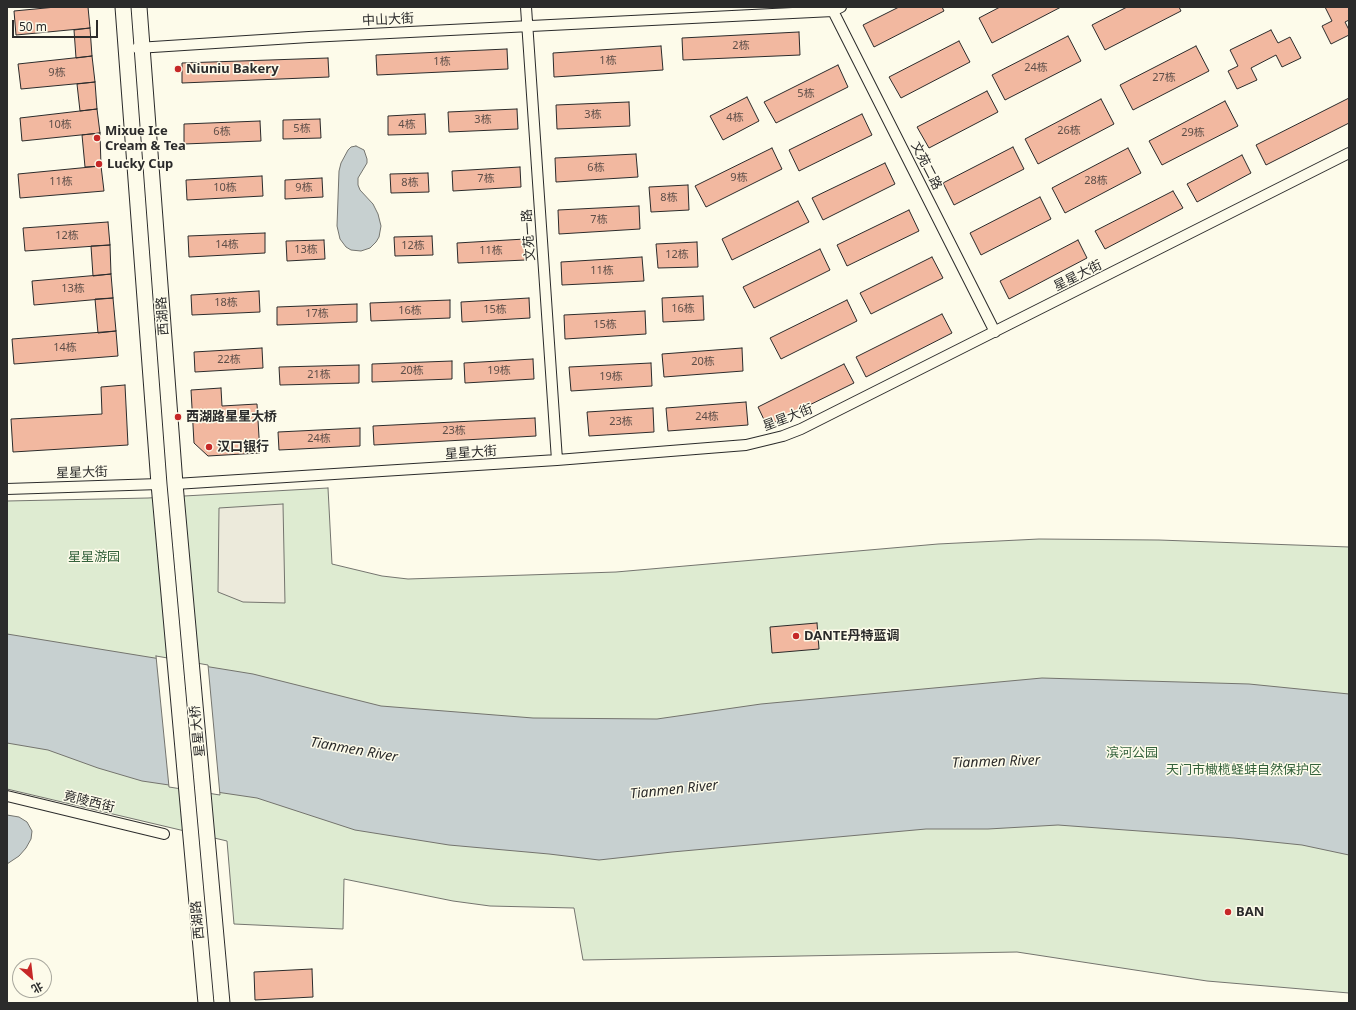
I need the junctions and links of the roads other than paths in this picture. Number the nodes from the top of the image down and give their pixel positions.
1 (123, 7) edge
2 (139, 7) edge
3 (526, 7) edge
4 (837, 9) edge
5 (527, 26) junction
6 (142, 48) junction
7 (127, 49) junction
8 (1349, 153) edge
9 (995, 332) junction
10 (557, 460) junction
11 (159, 484) junction
12 (175, 484) junction
13 (7, 489) edge
14 (171, 624) joint
15 (187, 624) joint
16 (7, 796) edge
17 (164, 834) dead end
18 (190, 837) joint
19 (208, 838) joint
20 (206, 1003) edge
21 (222, 1003) edge

1 - 7 main road, 西湖路
2 - 6 main road, 西湖路
3 - 5 street, 文苑一路
4 - 5 street, 中山大街
4 - 9 street, 文苑二路
5 - 6 street, 中山大街
5 - 10 street, 文苑一路
6 - 7 street, 中山大街
6 - 12 main road, 西湖路
7 - 11 main road, 西湖路
8 - 9 street, 星星大街
9 - 10 street, 星星大街
10 - 12 street, 星星大街
11 - 13 street, 星星大街
11 - 14 main road, 西湖路
12 - 15 main road, 西湖路
14 - 18 main road, 星星大桥
15 - 19 main road, 星星大桥
16 - 17 street, 竟陵西街
18 - 20 main road, 西湖路
19 - 21 main road, 西湖路

